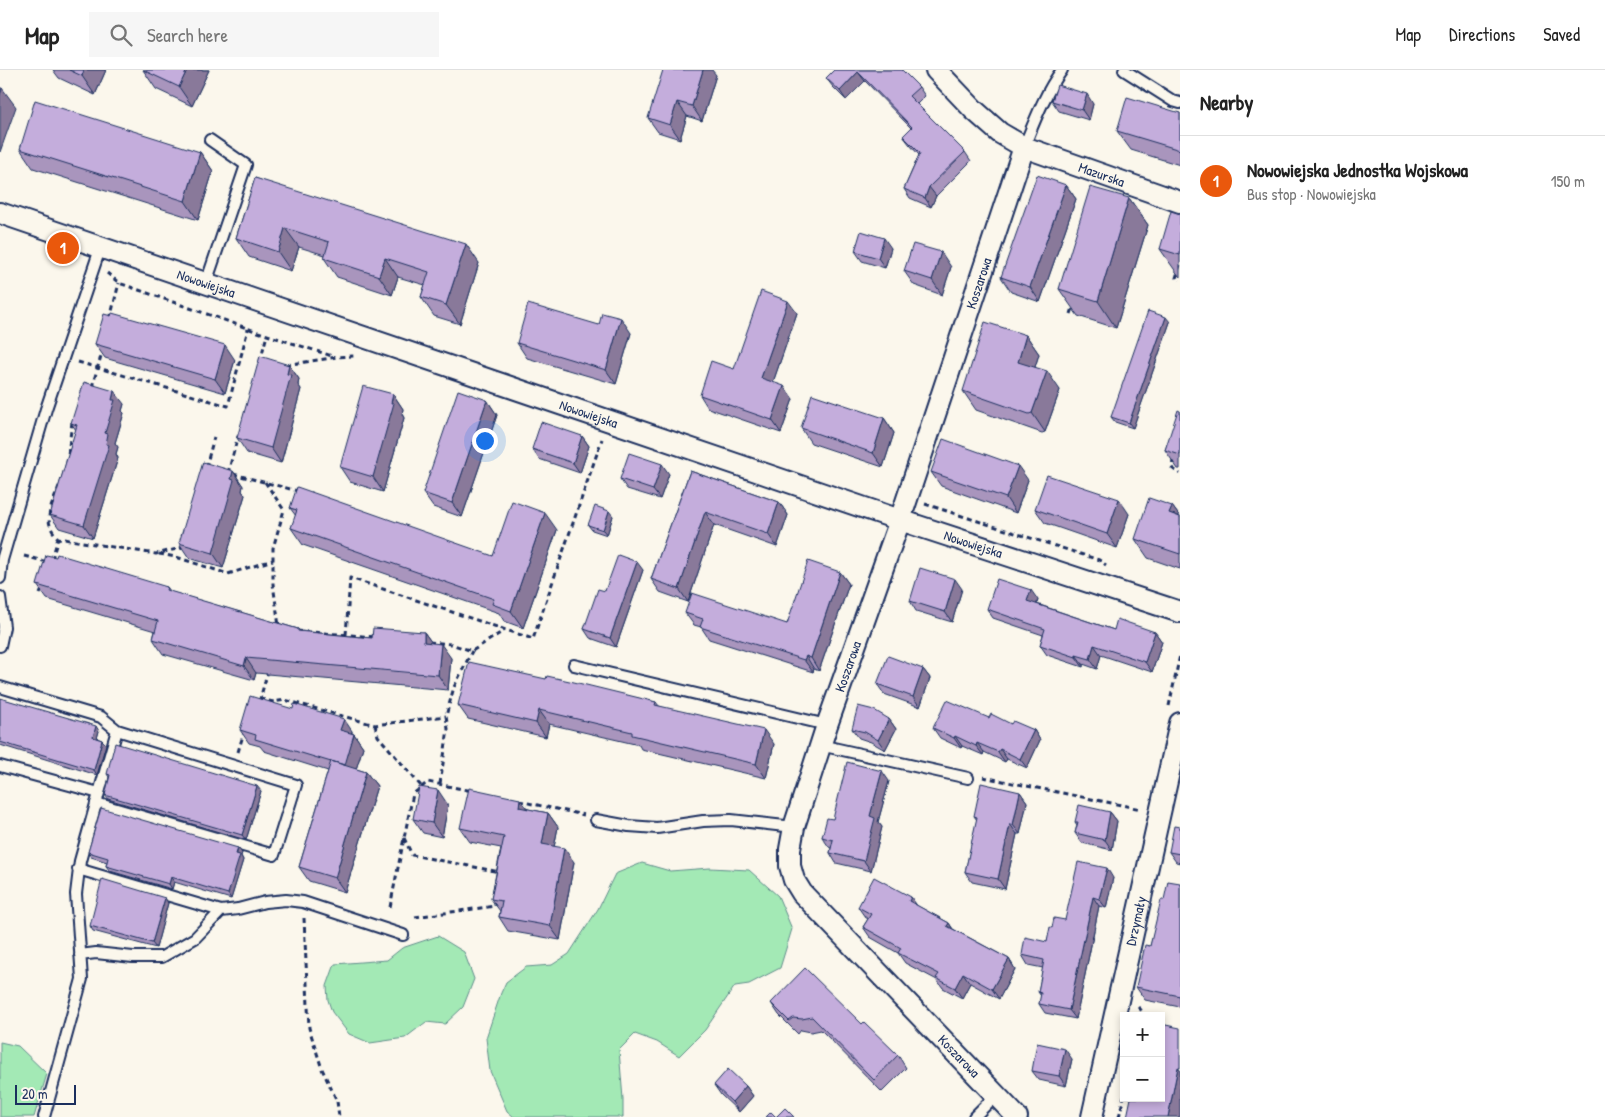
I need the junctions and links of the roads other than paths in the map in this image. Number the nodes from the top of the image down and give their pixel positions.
1 (936, 70) edge
2 (1062, 70) edge
3 (1124, 70) edge
4 (1180, 103) edge
5 (210, 140) dead end
6 (1024, 147) junction
7 (1180, 202) edge
8 (0, 213) edge
9 (98, 254) junction
10 (206, 283) junction
11 (900, 520) junction
12 (0, 578) edge
13 (0, 597) edge
14 (1180, 612) edge
15 (0, 646) edge
16 (574, 665) dead end
17 (0, 687) edge
18 (1180, 723) edge
19 (827, 724) junction
20 (117, 730) junction
21 (820, 745) junction
22 (0, 766) edge
23 (968, 778) road end
24 (97, 798) junction
25 (596, 820) road end
26 (794, 828) junction
27 (78, 869) junction
28 (221, 911) junction
29 (403, 935) dead end
30 (80, 955) junction
31 (996, 1095) junction
32 (44, 1117) edge
33 (974, 1117) edge
34 (1017, 1117) edge
35 (1092, 1117) edge

1 - 6 street, Mazurska
2 - 6 lane
3 - 4 lane
5 - 10 lane
6 - 7 street, Mazurska
6 - 11 street, Koszarowa
8 - 9 street, Nowowiejska
9 - 10 street, Nowowiejska
9 - 12 lane
10 - 11 street, Nowowiejska
11 - 14 street, Nowowiejska
11 - 19 street, Koszarowa
13 - 15 lane
16 - 19 lane
17 - 20 lane
18 - 35 street, Drzymały
19 - 21 street, Koszarowa
20 - 24 lane
20 - 24 lane
21 - 23 lane
21 - 26 street, Koszarowa
22 - 24 lane
24 - 27 lane
25 - 26 lane
26 - 31 street, Koszarowa
27 - 28 lane
27 - 30 lane
28 - 29 lane
28 - 30 lane
30 - 32 lane
31 - 33 lane
31 - 34 street, Koszarowa

